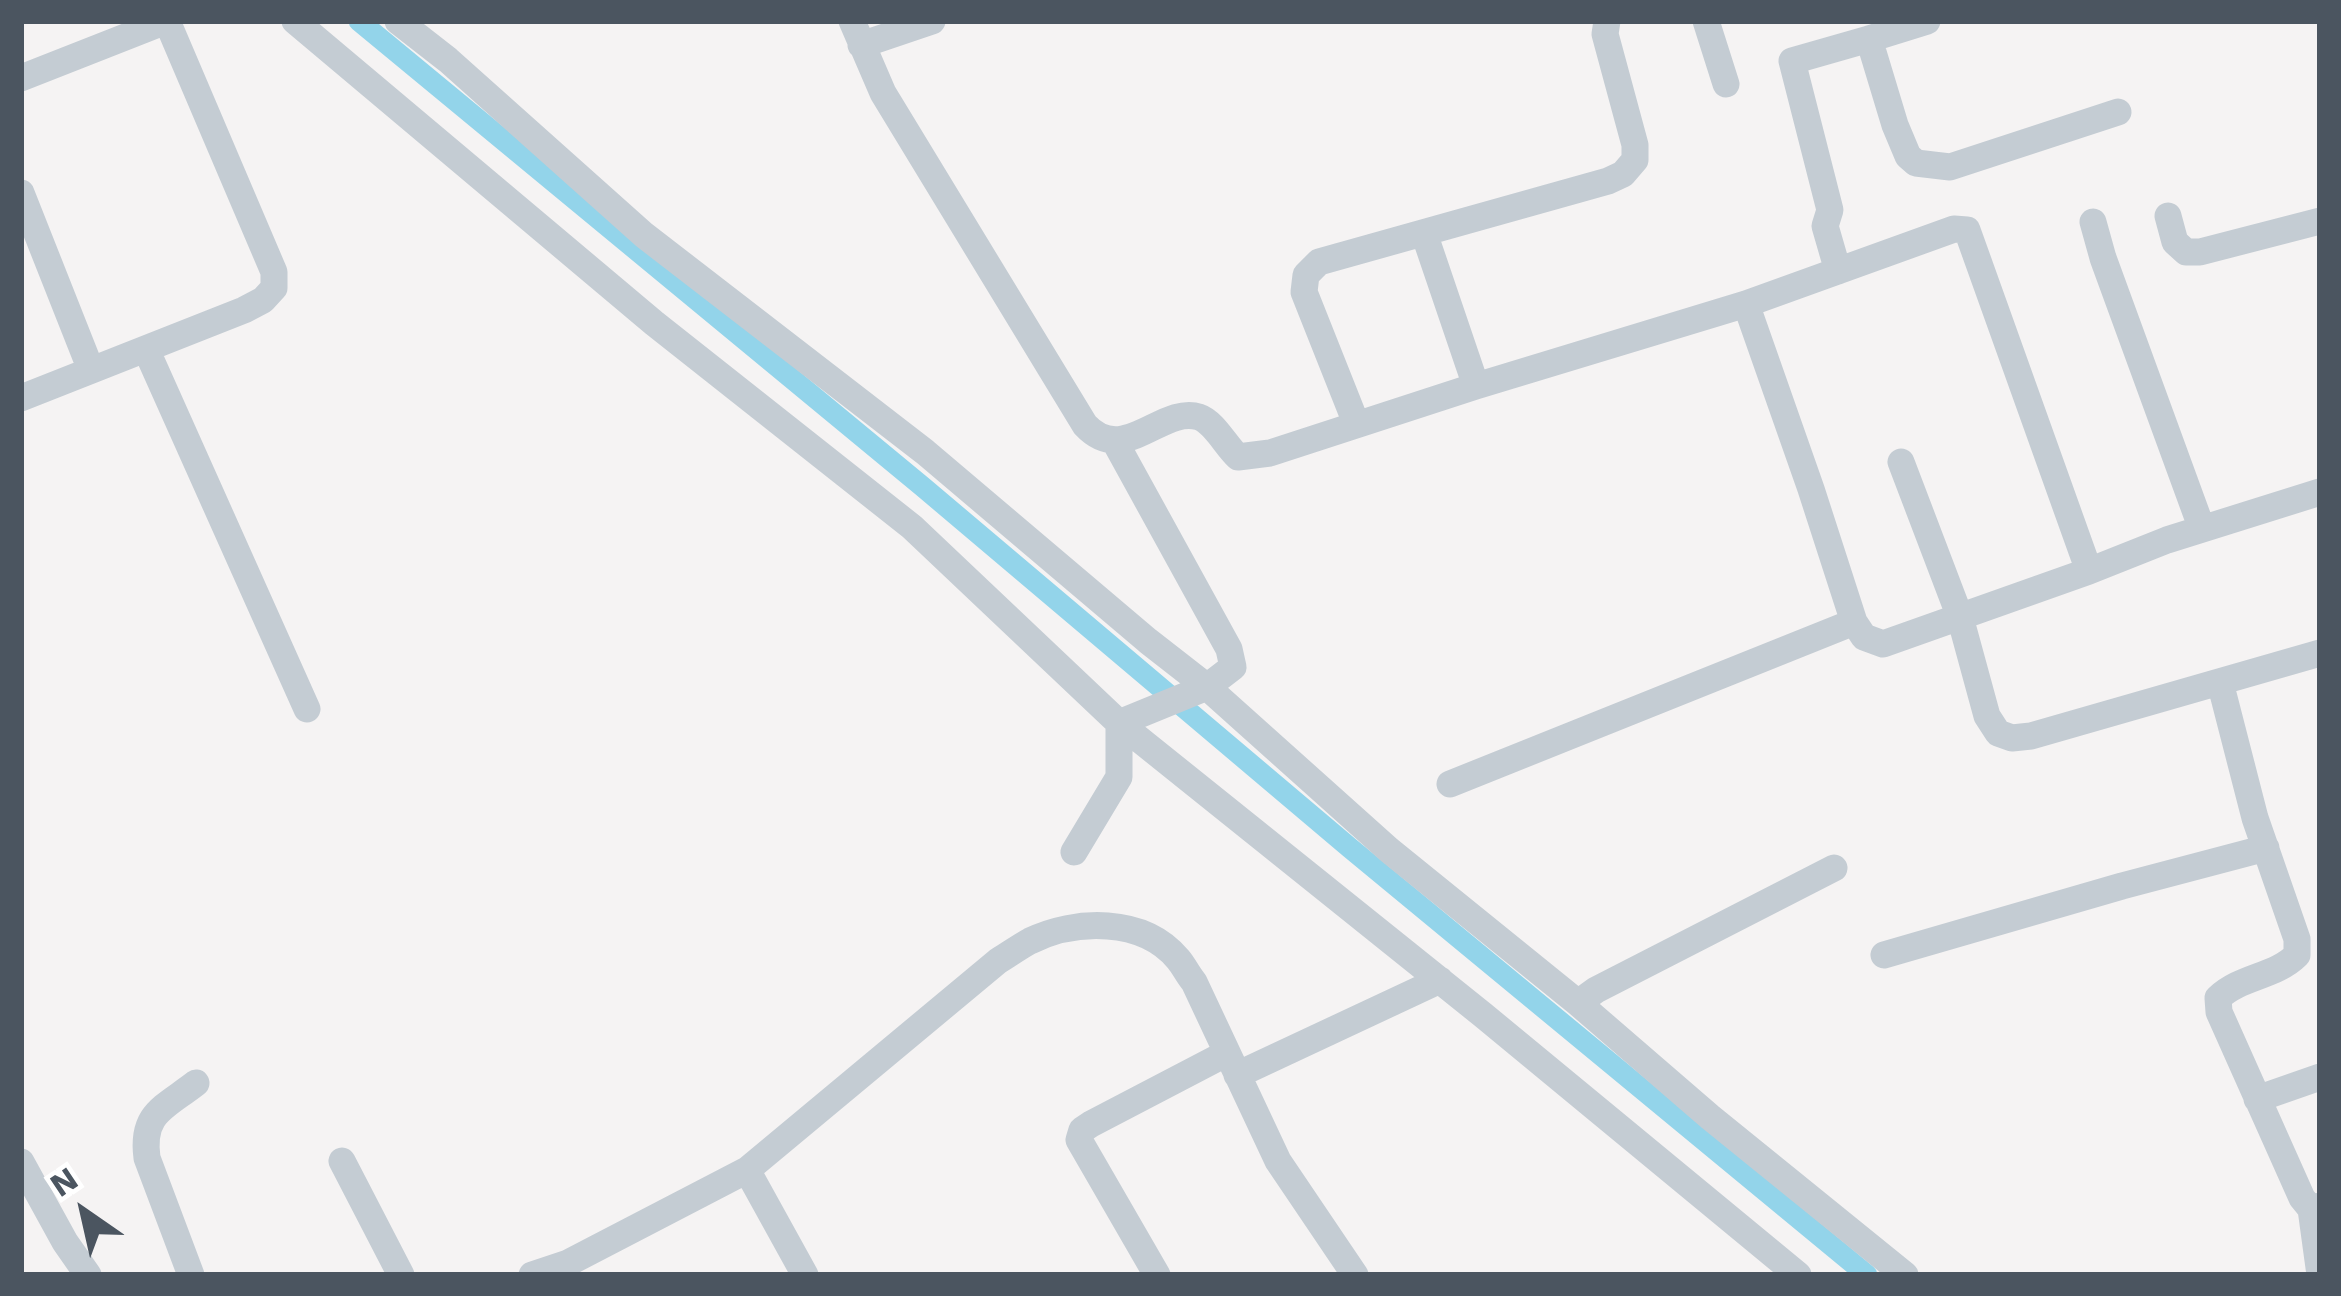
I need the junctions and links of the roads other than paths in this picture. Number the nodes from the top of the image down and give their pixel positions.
1 (167, 21) edge
2 (295, 21) edge
3 (398, 21) edge
4 (932, 21) edge
5 (1607, 21) edge
6 (1737, 21) edge
7 (1927, 21) edge
8 (1707, 25) edge
9 (856, 33) edge
10 (1869, 39) junction
11 (21, 77) edge
12 (1726, 84) dead end
13 (2118, 112) dead end
14 (21, 193) edge
15 (2168, 216) dead end
16 (2320, 221) edge
17 (2093, 222) dead end
18 (1424, 233) junction
19 (1838, 271) junction
20 (1746, 304) junction
21 (146, 349) junction
22 (91, 370) junction
23 (1476, 386) junction
24 (21, 398) edge
25 (1356, 423) junction
26 (1114, 440) junction
27 (1901, 462) dead end
28 (2320, 491) edge
29 (2201, 529) junction
30 (2089, 572) junction
31 (1960, 617) junction
32 (1854, 622) junction
33 (2320, 653) edge
34 (2220, 682) junction
35 (1198, 691) junction
36 (307, 709) dead end
37 (1126, 720) junction
38 (1450, 784) dead end
39 (2266, 848) junction
40 (1074, 852) dead end
41 (1834, 868) dead end
42 (1884, 955) dead end
43 (1440, 980) junction
44 (1578, 1003) junction
45 (1232, 1064) junction
46 (2320, 1077) edge
47 (196, 1083) dead end
48 (2257, 1099) junction
49 (342, 1161) dead end
50 (21, 1162) edge
51 (747, 1170) junction
52 (2316, 1208) edge
53 (88, 1275) edge
54 (191, 1275) edge
55 (400, 1275) edge
56 (532, 1275) edge
57 (806, 1275) edge
58 (1157, 1275) edge
59 (1355, 1275) edge
60 (1798, 1275) edge
61 (1905, 1275) edge
62 (2320, 1275) edge

1 - 11 street
1 - 21 street
2 - 37 street
3 - 35 street
4 - 9 street
5 - 18 street
6 - 8 street
7 - 10 street
8 - 12 street
9 - 26 street
10 - 13 street
10 - 19 street
14 - 22 street
15 - 16 street
17 - 29 street
18 - 23 street
18 - 25 street
19 - 20 street
19 - 30 street
20 - 23 street
20 - 32 street
21 - 22 street
21 - 36 street
22 - 24 street
23 - 25 street
25 - 26 street
26 - 35 street
27 - 31 street
28 - 29 street
29 - 30 street
30 - 31 street
31 - 32 street
31 - 34 street
32 - 38 street
33 - 34 street
34 - 39 street
35 - 37 street
35 - 44 street
37 - 40 street
37 - 43 street
39 - 42 street
39 - 48 street
41 - 44 street
43 - 45 street
43 - 60 street
44 - 61 street
45 - 51 street
45 - 58 street
45 - 59 street
46 - 48 street
47 - 54 street
48 - 52 street
49 - 55 street
50 - 53 street
51 - 56 street
51 - 57 street
52 - 62 street

